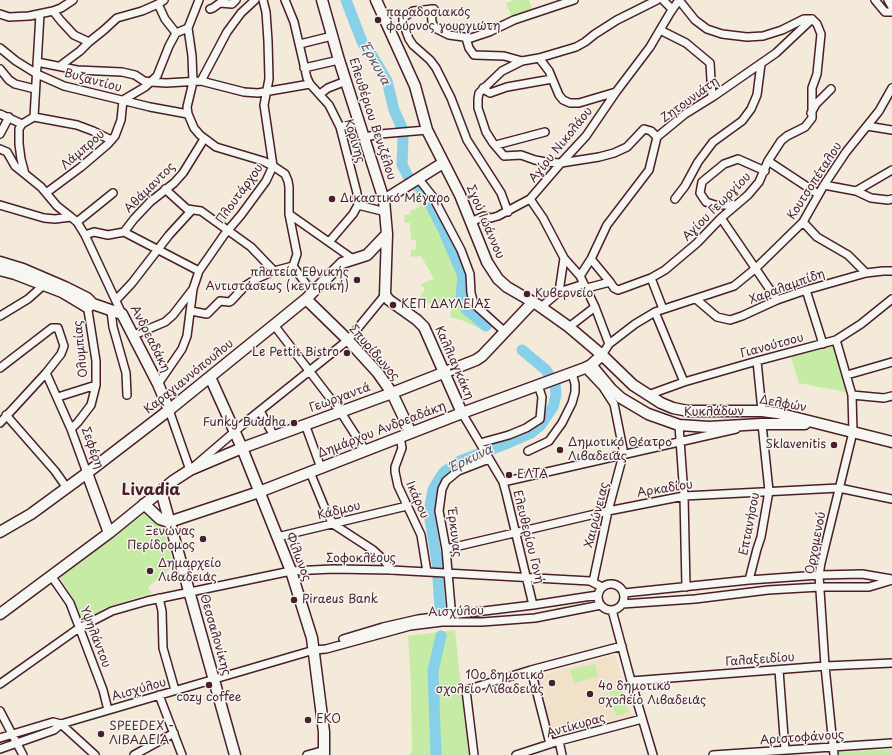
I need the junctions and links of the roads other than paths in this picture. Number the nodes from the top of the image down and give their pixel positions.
1 (199, 0) edge
2 (236, 0) edge
3 (255, 0) edge
4 (263, 0) edge
5 (285, 0) edge
6 (322, 0) edge
7 (376, 0) edge
8 (574, 0) edge
9 (657, 0) edge
10 (662, 0) edge
11 (679, 0) edge
12 (875, 0) edge
13 (888, 0) edge
14 (70, 1) edge
15 (161, 2) edge
16 (892, 7) edge
17 (210, 9) dead end
18 (672, 10) junction
19 (53, 11) junction
20 (892, 12) edge
21 (0, 14) edge
22 (40, 14) junction
23 (812, 19) junction
24 (188, 28) junction
25 (660, 30) junction
26 (176, 33) junction
27 (332, 36) junction
28 (466, 38) junction
29 (88, 42) junction
30 (300, 44) junction
31 (0, 48) edge
32 (539, 58) junction
33 (339, 60) junction
34 (522, 61) junction
35 (37, 62) junction
36 (761, 64) junction
37 (60, 66) junction
38 (304, 68) junction
39 (1, 74) edge
40 (36, 74) junction
41 (552, 79) junction
42 (201, 81) junction
43 (346, 81) junction
44 (151, 82) junction
45 (193, 82) junction
46 (310, 84) junction
47 (483, 88) junction
48 (892, 88) edge
49 (35, 89) junction
50 (832, 89) dead end
51 (268, 91) junction
52 (616, 92) junction
53 (320, 94) junction
54 (712, 97) junction
55 (123, 100) junction
56 (811, 113) junction
57 (0, 114) edge
58 (188, 114) junction
59 (9, 117) junction
60 (34, 117) junction
61 (359, 122) junction
62 (22, 124) junction
63 (867, 126) junction
64 (340, 127) junction
65 (428, 130) junction
66 (892, 130) edge
67 (545, 132) dead end
68 (0, 134) edge
69 (364, 137) junction
70 (658, 137) junction
71 (204, 139) junction
72 (111, 140) junction
73 (496, 145) junction
74 (0, 149) edge
75 (768, 161) junction
76 (443, 163) junction
77 (561, 163) junction
78 (274, 166) junction
79 (892, 170) edge
80 (765, 171) junction
81 (25, 174) junction
82 (418, 178) junction
83 (824, 185) junction
84 (165, 189) junction
85 (856, 191) junction
86 (46, 193) junction
87 (112, 193) dead end
88 (818, 194) junction
89 (530, 199) junction
90 (675, 199) dead end
91 (892, 199) edge
92 (384, 200) junction
93 (358, 204) junction
94 (0, 205) edge
95 (736, 205) junction
96 (191, 211) junction
97 (386, 212) junction
98 (508, 212) junction
99 (289, 214) junction
100 (70, 216) junction
101 (721, 218) junction
102 (77, 222) junction
103 (471, 222) junction
104 (803, 222) junction
105 (228, 231) junction
106 (124, 232) junction
107 (387, 234) junction
108 (85, 235) junction
109 (329, 242) junction
110 (157, 250) junction
111 (564, 258) junction
112 (353, 259) junction
113 (591, 259) junction
114 (0, 262) edge
115 (293, 266) junction
116 (756, 268) junction
117 (0, 270) edge
118 (199, 271) junction
119 (892, 271) edge
120 (274, 272) junction
121 (866, 274) junction
122 (580, 276) junction
123 (651, 278) junction
124 (610, 282) junction
125 (46, 283) junction
126 (586, 286) junction
127 (193, 289) junction
128 (806, 290) junction
129 (559, 292) junction
130 (385, 295) junction
131 (309, 296) junction
132 (696, 298) junction
133 (892, 299) edge
134 (116, 300) junction
135 (777, 300) junction
136 (89, 303) junction
137 (537, 305) junction
138 (595, 307) junction
139 (662, 309) junction
140 (111, 311) junction
141 (191, 311) junction
142 (655, 312) junction
143 (122, 314) junction
144 (0, 316) edge
145 (274, 325) junction
146 (569, 327) junction
147 (505, 332) junction
148 (134, 335) junction
149 (348, 340) junction
150 (836, 340) junction
151 (609, 344) junction
152 (823, 344) junction
153 (602, 355) junction
154 (757, 361) junction
155 (892, 362) edge
156 (588, 366) junction
157 (0, 368) edge
158 (309, 371) junction
159 (46, 373) junction
160 (444, 373) junction
161 (572, 373) junction
162 (847, 375) junction
163 (210, 377) junction
164 (684, 382) junction
165 (96, 384) junction
166 (158, 384) junction
167 (538, 384) junction
168 (392, 393) junction
169 (127, 395) dead end
170 (648, 395) junction
171 (852, 395) junction
172 (892, 396) edge
173 (58, 397) junction
174 (617, 401) junction
175 (169, 410) junction
176 (260, 411) junction
177 (340, 411) junction
178 (762, 411) junction
179 (462, 413) junction
180 (6, 415) junction
181 (0, 423) edge
182 (305, 424) junction
183 (746, 424) junction
184 (762, 424) junction
185 (819, 424) junction
186 (679, 425) junction
187 (71, 429) junction
188 (235, 432) junction
189 (853, 432) junction
190 (411, 433) junction
191 (274, 436) junction
192 (400, 437) junction
193 (680, 441) junction
194 (892, 442) edge
195 (480, 444) junction
196 (242, 448) junction
197 (366, 450) junction
198 (528, 451) dead end
199 (623, 454) junction
200 (488, 457) junction
201 (321, 468) junction
202 (190, 470) junction
203 (310, 472) junction
204 (87, 473) junction
205 (503, 482) junction
206 (67, 488) junction
207 (839, 488) junction
208 (161, 491) junction
209 (769, 491) junction
210 (259, 492) junction
211 (684, 496) junction
212 (892, 499) edge
213 (144, 504) junction
214 (406, 506) junction
215 (608, 511) junction
216 (169, 522) junction
217 (333, 524) junction
218 (0, 532) edge
219 (516, 532) junction
220 (109, 533) junction
221 (277, 537) junction
222 (446, 549) junction
223 (391, 570) junction
224 (291, 571) junction
225 (429, 572) junction
226 (448, 573) junction
227 (819, 575) junction
228 (52, 577) junction
229 (527, 577) junction
230 (594, 579) junction
231 (892, 579) edge
232 (749, 580) junction
233 (604, 586) junction
234 (686, 587) junction
235 (820, 587) junction
236 (189, 592) junction
237 (624, 593) junction
238 (598, 595) junction
239 (159, 598) junction
240 (622, 604) junction
241 (533, 605) junction
242 (601, 605) junction
243 (612, 610) junction
244 (0, 614) edge
245 (451, 618) junction
246 (79, 628) junction
247 (622, 646) junction
248 (314, 650) junction
249 (892, 663) edge
250 (825, 666) junction
251 (531, 670) junction
252 (778, 670) junction
253 (214, 679) junction
254 (631, 681) junction
255 (0, 684) edge
256 (175, 690) junction
257 (159, 695) junction
258 (108, 710) junction
259 (0, 711) edge
260 (642, 719) junction
261 (61, 724) junction
262 (174, 733) junction
263 (13, 734) junction
264 (0, 738) edge
265 (559, 741) junction
266 (17, 743) junction
267 (892, 743) edge
268 (550, 744) junction
269 (0, 749) edge
270 (785, 750) junction
271 (834, 751) edge
272 (325, 753) edge
273 (22, 754) edge
274 (95, 755) edge
275 (134, 755) edge
276 (182, 755) edge
277 (235, 755) edge
278 (307, 755) edge
279 (474, 755) edge
280 (516, 755) edge
281 (562, 755) edge
282 (653, 755) edge
283 (713, 755) edge

1 - 24 street
2 - 17 street
3 - 42 street
4 - 51 street, Πλουτάρχου
5 - 30 street, Κορίνης
6 - 27 main road, Ελευθέριου Βενιζέλου
7 - 65 main road, Σγού Ιωάννου
8 - 28 street
9 - 32 street
10 - 18 street
11 - 18 street, Αγίου Νικολάου
11 - 23 street
12 - 20 street
13 - 16 street
14 - 19 street
15 - 26 street
15 - 29 street
18 - 25 street, Αγίου Νικολάου
19 - 22 street
19 - 29 street
21 - 22 street
22 - 35 street
23 - 36 street, Ζητουνιάτη
23 - 56 street
24 - 26 street
24 - 45 street
25 - 52 street, Αγίου Νικολάου
25 - 54 street
26 - 44 street
27 - 30 street
27 - 33 main road, Ελευθέριου Βενιζέλου
28 - 34 street
28 - 98 street
29 - 37 street
30 - 38 street, Κορίνης
31 - 40 street, Βυζαντίου
32 - 34 street
32 - 41 street
33 - 38 street
33 - 43 main road, Ελευθέριου Βενιζέλου
34 - 47 street
35 - 37 street
35 - 40 street
36 - 54 street, Ζητουνιάτη
36 - 90 street
37 - 44 street
38 - 46 street, Κορίνης
39 - 49 street
40 - 49 street
40 - 55 street, Βυζαντίου
41 - 47 street
41 - 52 street
42 - 45 street
42 - 51 street
43 - 53 street
43 - 61 main road, Ελευθέριου Βενιζέλου
44 - 45 street
44 - 55 street
45 - 58 street
46 - 51 street
46 - 53 street, Κορίνης
47 - 73 street
48 - 63 street, Κουτσοπέταλου
49 - 60 street
50 - 56 street, Αγίου Γεωργίου
51 - 78 street, Πλουτάρχου
52 - 77 street, Αγίου Νικολάου
53 - 64 street, Κορίνης
54 - 70 street, Ζητουνιάτη
55 - 58 street, Βυζαντίου
55 - 72 street, Λάμπρου
56 - 75 street, Αγίου Γεωργίου
57 - 59 street
58 - 71 street
59 - 62 street
59 - 68 street
60 - 62 street
60 - 72 street
61 - 64 street
61 - 69 main road, Ελευθέριου Βενιζέλου
62 - 81 street
63 - 66 street
63 - 83 street, Κουτσοπέταλου
64 - 93 street, Κορίνης
65 - 69 street
65 - 76 main road, Σγού Ιωάννου
67 - 73 street
69 - 92 main road, Ελευθέριου Βενιζέλου
70 - 77 street
70 - 113 street, Ζητουνιάτη
71 - 78 street
71 - 84 street, Αθάμαντος
72 - 86 street, Λάμπρου
73 - 77 street
74 - 81 street, Ανδρεαδάκη
75 - 80 street, Αγίου Γεωργίου
75 - 88 street
76 - 82 main road
76 - 103 main road, Σγού Ιωάννου
77 - 89 street, Αγίου Νικολάου
78 - 99 street
78 - 105 street, Πλουτάρχου
79 - 85 street
80 - 95 street, Αγίου Γεωργίου
80 - 95 street
81 - 86 street, Ανδρεαδάκη
82 - 92 main road
82 - 147 street
83 - 85 street
83 - 88 street, Κουτσοπέταλου
84 - 96 street
84 - 106 street, Αθάμαντος
85 - 91 street
86 - 100 street, Ανδρεαδάκη
87 - 102 street
88 - 104 street, Κουτσοπέταλου
89 - 98 street
89 - 111 street, Αγίου Νικολάου
92 - 97 main road, Ελευθέριου Βενιζέλου
93 - 97 street
93 - 109 street
94 - 100 street
95 - 101 street, Αγίου Γεωργίου
96 - 105 street
96 - 110 street
97 - 107 main road, Ελευθέριου Βενιζέλου
98 - 103 street
99 - 109 street
99 - 115 street
100 - 102 street, Ανδρεαδάκη
101 - 116 street
101 - 123 street, Αγίου Γεωργίου
102 - 108 street, Ανδρεαδάκη
103 - 137 main road, Σγού Ιωάννου
104 - 116 street, Κουτσοπέταλου
104 - 121 street
105 - 118 street, Πλουτάρχου
105 - 120 street
106 - 108 street
106 - 110 street
107 - 112 main road, Καραγιαννόπουλου
107 - 130 main road, Ελευθέριου Βενιζέλου
108 - 134 street, Ανδρεαδάκη
109 - 112 street
110 - 118 street
110 - 134 street
111 - 122 street, Αγίου Νικολάου
111 - 129 street
112 - 131 main road, Καραγιαννόπουλου
113 - 122 street, Ζητουνιάτη
113 - 124 street
114 - 125 main road
115 - 120 street
115 - 131 street
116 - 132 street, Κουτσοπέταλου
116 - 135 street
117 - 125 main road
118 - 127 street, Πλουτάρχου
119 - 121 street, Χαραλαμπίδη
120 - 141 street
121 - 128 street, Χαραλαμπίδη
122 - 126 street
123 - 124 street, Αγίου Γεωργίου
123 - 139 street
124 - 126 street
125 - 136 main road
125 - 144 street
126 - 129 street
126 - 138 street
127 - 141 street, Πλουτάρχου
127 - 148 street
128 - 135 street, Χαραλαμπίδη
128 - 152 street
129 - 137 street
130 - 149 street
130 - 160 main road, Καλλιαγκάκη
131 - 145 main road, Καραγιαννόπουλου
131 - 149 main road, Σπυρίδωνος
132 - 135 street, Χαραλαμπίδη
132 - 139 street, Κουτσοπέταλου
133 - 150 street, Γιανούτσου
134 - 143 street, Ανδρεαδάκη
136 - 140 main road
136 - 165 street, Ολυμπίας
137 - 146 main road, Σγού Ιωάννου
137 - 147 main road, Γεωργαντά
138 - 146 street
138 - 151 street
139 - 142 street, Κουτσοπέταλου
140 - 143 main road
140 - 169 street
141 - 166 street, Πλουτάρχου
142 - 151 street, Κουτσοπέταλου
142 - 164 street
143 - 148 main road, Ανδρεαδάκη
145 - 158 street
145 - 163 main road, Καραγιαννόπουλου
146 - 153 main road, Σγού Ιωάννου
147 - 160 main road, Γεωργαντά
148 - 166 main road, Ανδρεαδάκη
149 - 158 street
149 - 168 main road, Σπυρίδωνος
150 - 152 street, Γιανούτσου
150 - 162 street, Ορχομενού
151 - 153 street, Κουτσοπέταλου
152 - 154 street, Γιανούτσου
153 - 156 main road, Δημάρχου Ανδρεαδάκη
153 - 170 main road, Σγού Ιωάννου
154 - 164 street, Γιανούτσου
154 - 178 street
155 - 162 street
156 - 161 main road, Δημάρχου Ανδρεαδάκη
156 - 174 main road, Κυκλάδων
157 - 159 street
158 - 176 street
158 - 177 street
159 - 173 street, Σεφέρη
159 - 180 street
160 - 168 main road, Γεωργαντά
160 - 179 main road, Καλλιαγκάκη
161 - 167 main road, Δημάρχου Ανδρεαδάκη
161 - 198 street
162 - 171 street, Ορχομενού
163 - 175 main road, Καραγιαννόπουλου
163 - 188 main road, Φίλωνος
164 - 170 street, Γιανούτσου
165 - 173 street
165 - 187 street, Ολυμπίας
166 - 175 main road, Ανδρεαδάκη
167 - 179 main road, Δημάρχου Ανδρεαδάκη
167 - 195 street
168 - 177 main road, Γεωργαντά
168 - 190 main road, Σπυρίδωνος
170 - 178 main road, Δελφών
171 - 172 street
171 - 189 street, Ορχομενού
173 - 187 street, Σεφέρη
174 - 186 main road, Κυκλάδων
174 - 199 street, Χαιρώνειας
175 - 202 street, Ανδρεαδάκη
175 - 204 main road, Καραγιαννόπουλου
176 - 188 street
176 - 191 street
177 - 182 main road, Γεωργαντά
177 - 197 street
178 - 185 main road, Δελφών
179 - 190 main road, Δημάρχου Ανδρεαδάκη
179 - 195 street, Ελευθερίου Γονή
180 - 181 street
180 - 206 street
182 - 191 main road, Γεωργαντά
182 - 201 street
183 - 184 main road, Κυκλάδων
183 - 186 main road, Κυκλάδων
183 - 193 street
184 - 185 main road, Κυκλάδων
184 - 209 street, Επτανήσου
185 - 189 main road, Δελφών
186 - 193 street
187 - 204 street, Σεφέρη
188 - 196 main road, Φίλωνος
188 - 202 street
189 - 194 main road, Δελφών
189 - 207 street, Ορχομενού
190 - 192 main road, Δημάρχου Ανδρεαδάκη
191 - 196 main road, Γεωργαντά
192 - 197 main road, Δημάρχου Ανδρεαδάκη
192 - 214 street, Ικάρου
193 - 199 street
193 - 211 street
195 - 200 street, Ελευθερίου Γονή
196 - 202 main road, Γεωργαντά
196 - 210 main road, Φίλωνος
197 - 201 main road, Δημάρχου Ανδρεαδάκη
199 - 205 street
199 - 215 street, Χαιρώνειας
200 - 205 street, Ελευθερίου Γονή
200 - 222 street, Έρκυνας
201 - 203 main road, Δημάρχου Ανδρεαδάκη
202 - 208 main road, Γεωργαντά
203 - 210 main road, Δημάρχου Ανδρεαδάκη
203 - 217 street
204 - 206 main road, Καραγιαννόπουλου
204 - 220 main road, Σεφέρη
205 - 219 street, Ελευθερίου Γονή
206 - 218 main road, Καραγιαννόπουλου
207 - 209 street, Αρκαδίου
207 - 212 street, Αρκαδίου
207 - 227 street, Ορχομενού
208 - 213 main road, Γεωργαντά
208 - 216 main road, Θεσσαλονίκης
209 - 211 street, Αρκαδίου
209 - 232 street, Επτανήσου
210 - 216 main road, Δημάρχου Ανδρεαδάκη
210 - 221 main road, Φίλωνος
211 - 215 street, Αρκαδίου
211 - 234 street
213 - 216 main road
213 - 220 main road, Γεωργαντά
214 - 217 street, Κάδμου
214 - 225 street, Ικάρου
215 - 219 street, Αρκαδίου
215 - 230 street, Χαιρώνειας
216 - 236 main road, Θεσσαλονίκης
217 - 221 street, Κάδμου
217 - 223 street
219 - 222 street, Αρκαδίου
219 - 229 street, Ελευθερίου Γονή
220 - 228 main road, Γεωργαντά
221 - 224 main road, Φίλωνος
222 - 226 street, Έρκυνας
223 - 224 street, Σοφοκλέους
223 - 225 street, Σοφοκλέους
224 - 236 street, Σοφοκλέους
224 - 248 main road, Φίλωνος
225 - 226 street, Σοφοκλέους
226 - 229 street, Σοφοκλέους
226 - 245 street, Έρκυνας
227 - 231 street
227 - 232 street
227 - 235 street, Ορχομενού
228 - 244 main road, Γεωργαντά
228 - 246 street, Υψηλάντου
229 - 230 street, Σοφοκλέους
229 - 241 street, Ελευθερίου Γονή
230 - 233 street
231 - 235 street
232 - 234 street
233 - 237 street
233 - 238 street
234 - 237 street
235 - 240 street
235 - 250 street, Ορχομενού
236 - 239 street, Σοφοκλέους
236 - 253 main road, Θεσσαλονίκης
237 - 240 street
238 - 241 street, Αισχύλου
238 - 242 street
239 - 246 street, Σοφοκλέους
239 - 256 street
240 - 243 street
241 - 245 street, Αισχύλου
242 - 243 street
242 - 245 street, Αισχύλου
243 - 247 street
245 - 248 street, Αισχύλου
246 - 255 street, Σοφοκλέους
246 - 258 street, Υψηλάντου
247 - 251 street
247 - 254 street
248 - 253 street, Αισχύλου
248 - 272 main road, Φίλωνος
249 - 250 street, Γαλαξειδίου
250 - 252 street, Γαλαξειδίου
250 - 271 street, Ορχομενού
251 - 268 street
251 - 279 street
252 - 254 street, Γαλαξειδίου
252 - 270 street
253 - 256 street, Αισχύλου
253 - 277 main road, Θεσσαλονίκης
254 - 260 street
256 - 257 street, Αισχύλου
257 - 258 street, Αισχύλου
257 - 262 street
258 - 261 street, Αισχύλου
259 - 263 street
260 - 265 street, Αντίκυρας
260 - 282 street
261 - 263 street, Αισχύλου
261 - 266 street, Αισχύλου
261 - 274 street
262 - 275 street
262 - 276 street
263 - 264 street, Αισχύλου
263 - 266 street
265 - 268 street, Αντίκυρας
265 - 281 street
266 - 269 street, Αισχύλου
266 - 273 street
267 - 271 street, Αριστοφάνους
268 - 280 street, Αντίκυρας
270 - 271 street, Αριστοφάνους
270 - 283 street, Αριστοφάνους
272 - 278 street

